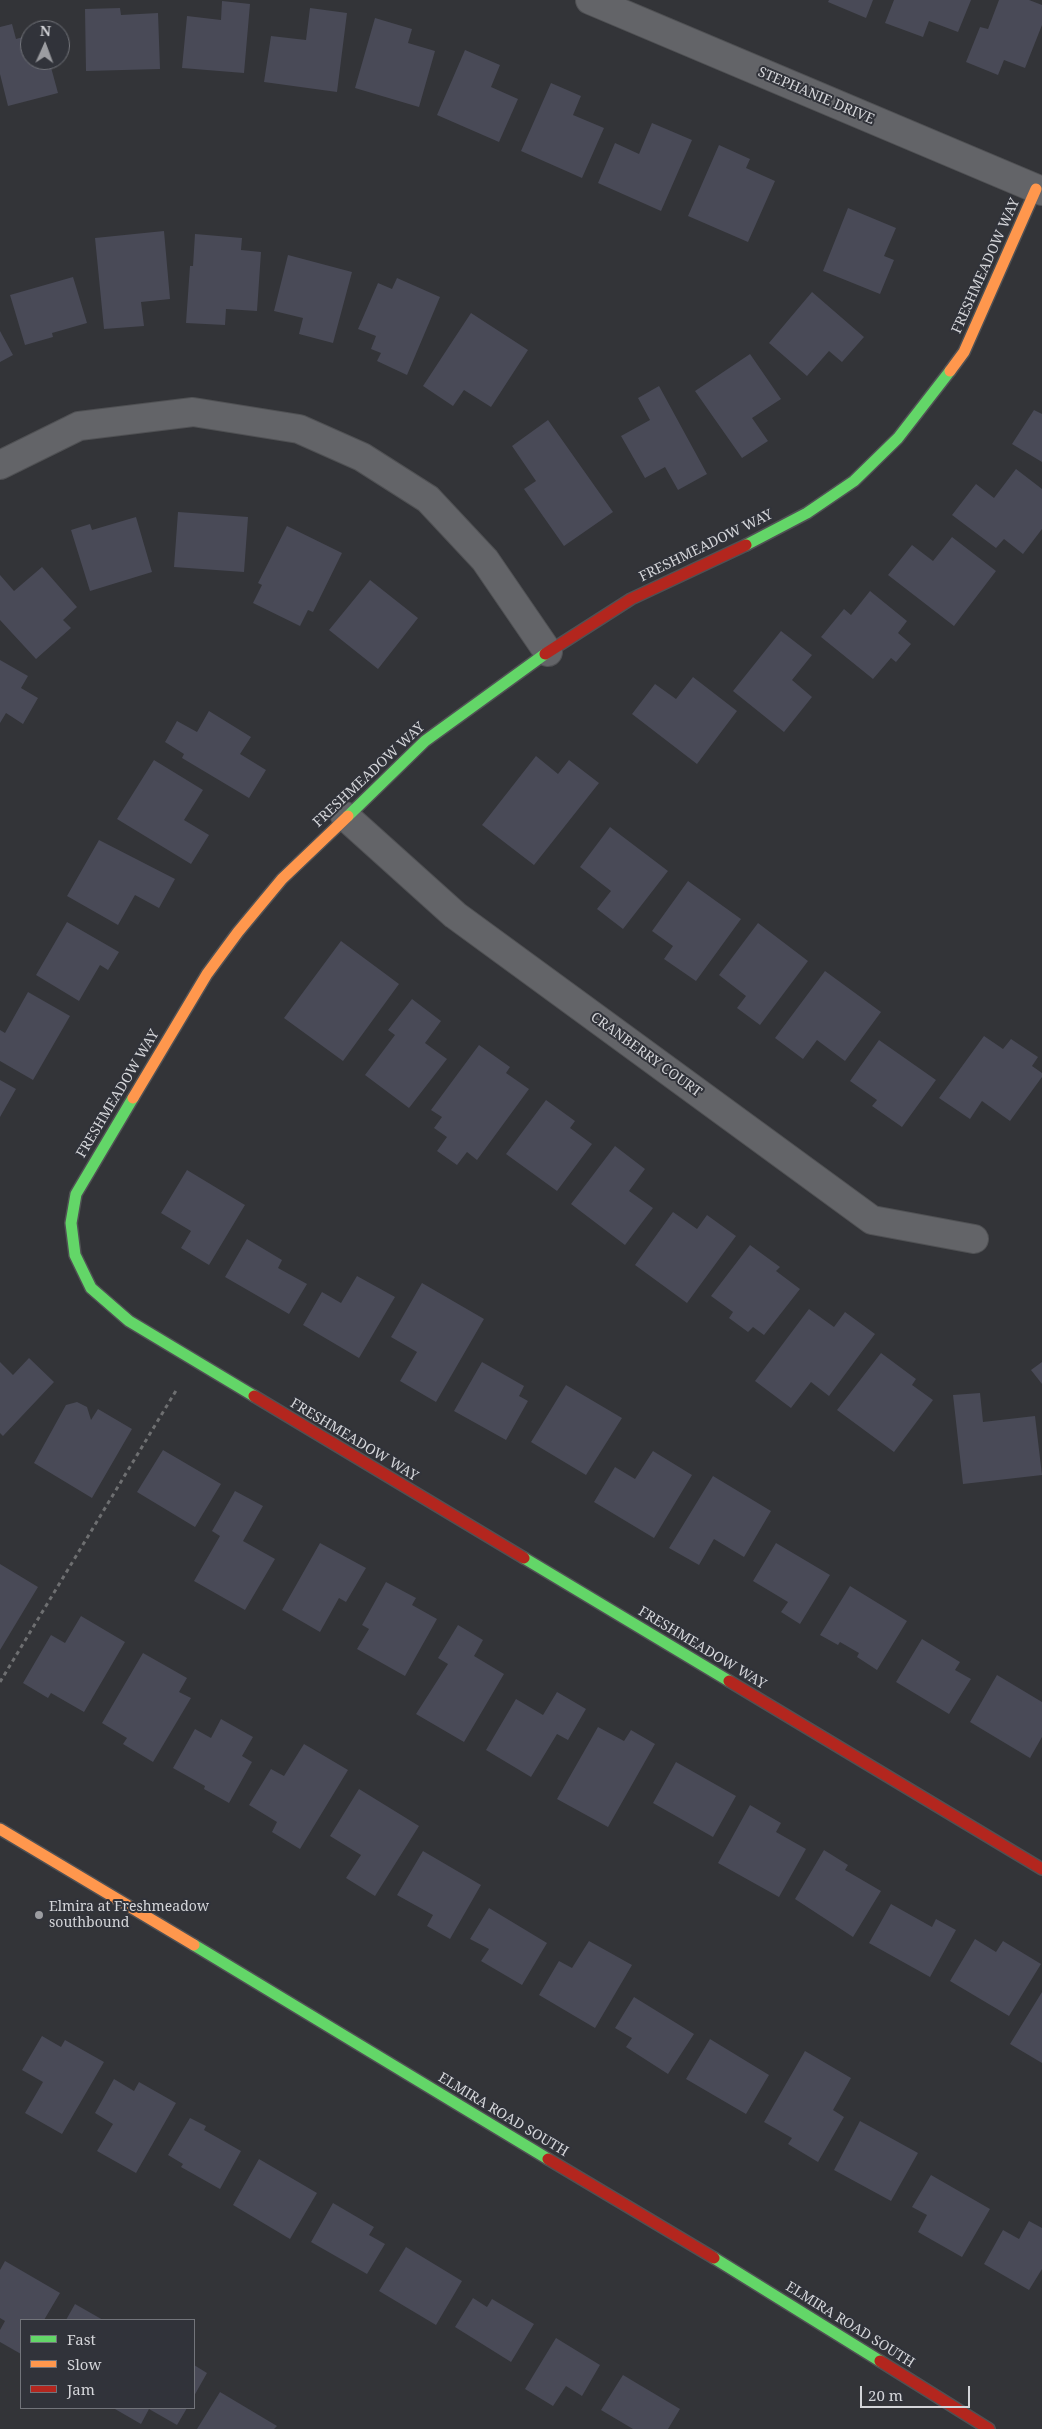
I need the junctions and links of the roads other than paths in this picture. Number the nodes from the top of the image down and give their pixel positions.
1 (590, 0) edge
2 (1039, 190) edge
3 (0, 465) edge
4 (548, 652) junction
5 (345, 816) junction
6 (974, 1240) dead end
7 (0, 1829) edge
8 (1042, 1869) edge
9 (989, 2429) edge

1 - 2 street, STEPHANIE DRIVE
2 - 4 street, FRESHMEADOW WAY
3 - 4 street
4 - 5 street, FRESHMEADOW WAY
5 - 6 street, CRANBERRY COURT
5 - 8 street, FRESHMEADOW WAY
7 - 9 street, ELMIRA ROAD SOUTH

